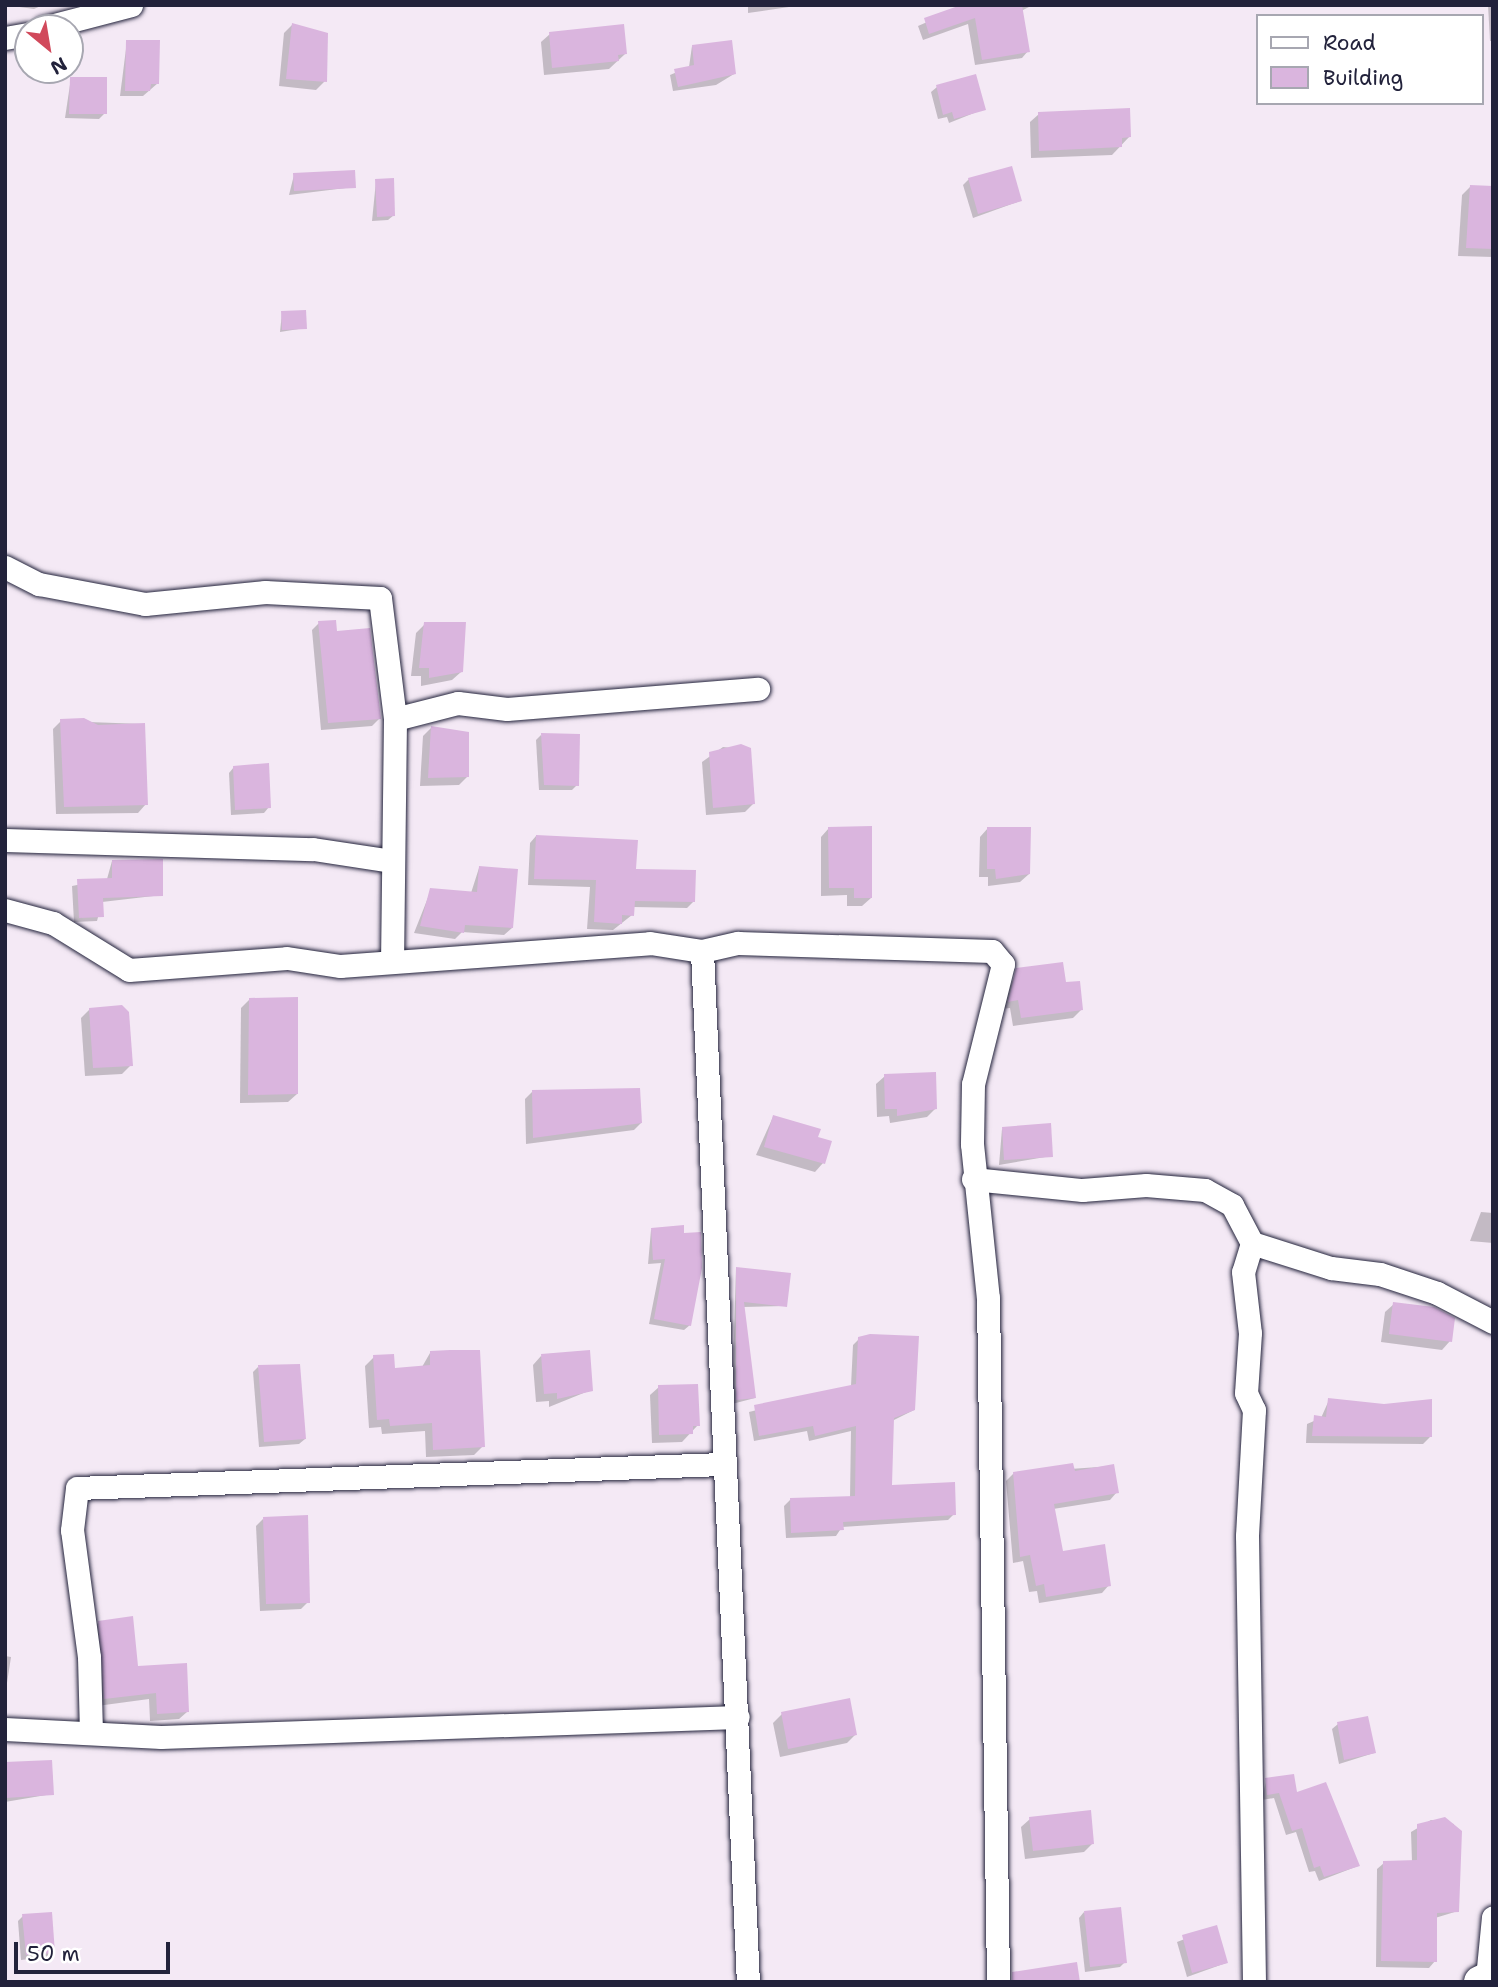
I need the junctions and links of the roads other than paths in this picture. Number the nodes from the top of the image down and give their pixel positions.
1 (131, 5) edge
2 (84, 17) edge
3 (5, 567) edge
4 (758, 689) dead end
5 (395, 719) junction
6 (5, 840) edge
7 (391, 861) junction
8 (5, 910) edge
9 (702, 951) junction
10 (392, 961) junction
11 (973, 1179) junction
12 (1252, 1243) junction
13 (1493, 1322) edge
14 (723, 1464) junction
15 (738, 1717) junction
16 (5, 1729) edge
17 (91, 1733) junction
18 (1493, 1917) edge
19 (1487, 1979) edge
20 (748, 1982) edge
21 (998, 1982) edge
22 (1254, 1982) edge

1 - 2 street
3 - 5 street
4 - 5 street
5 - 7 street
6 - 7 street
7 - 10 street
8 - 10 street
9 - 10 street
9 - 11 street
9 - 14 street
11 - 12 street
11 - 21 street
12 - 13 street
12 - 22 street
14 - 15 street
14 - 17 street
15 - 17 street
15 - 20 street
16 - 17 street
18 - 19 street

